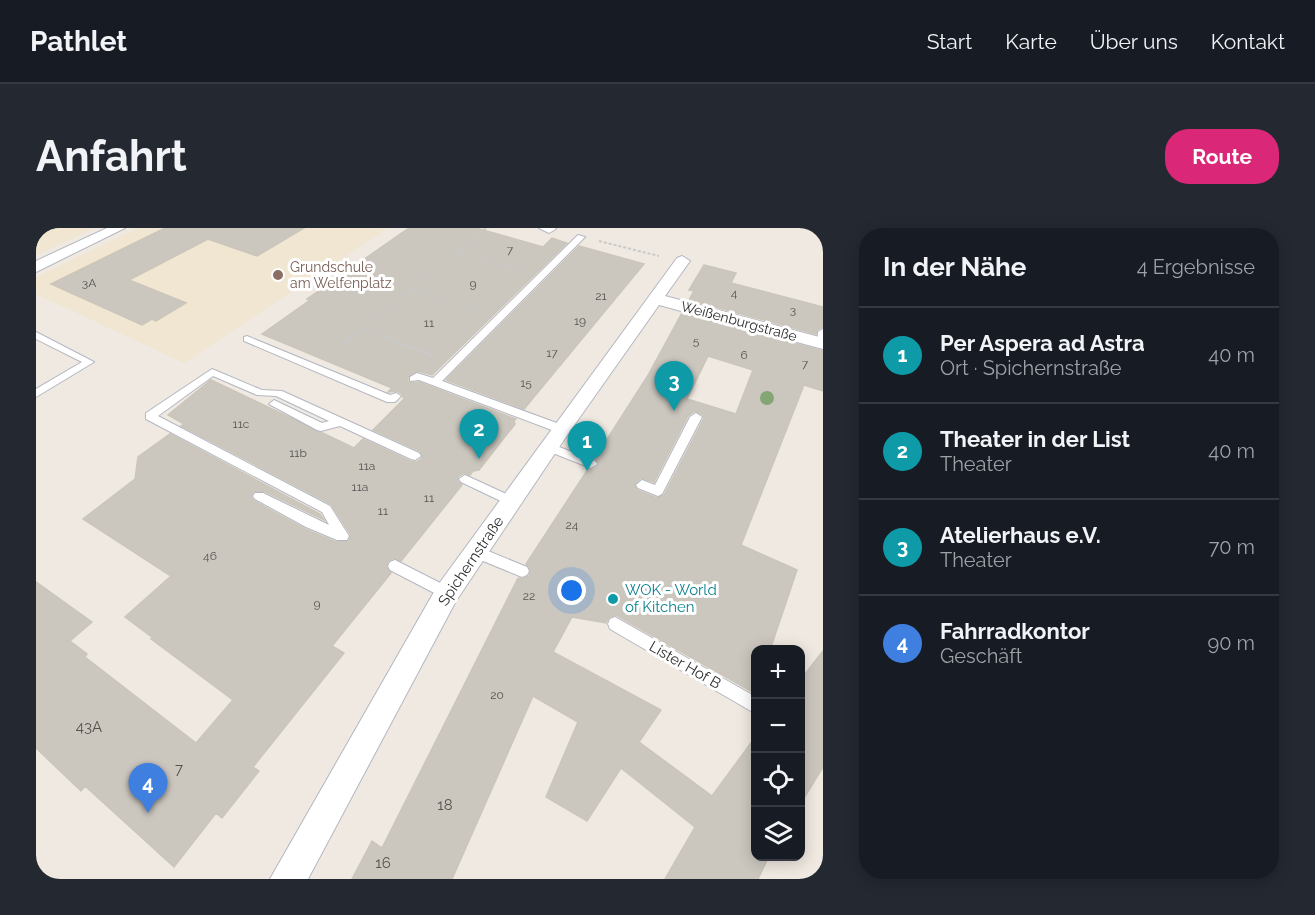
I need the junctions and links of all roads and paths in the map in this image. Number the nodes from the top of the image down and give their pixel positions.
1 (118, 228) edge
2 (486, 228) edge
3 (581, 237) joint
4 (456, 252) junction
5 (682, 261) joint
6 (36, 267) edge
7 (541, 277) junction
8 (409, 288) junction
9 (656, 299) junction
10 (500, 318) junction
11 (362, 329) junction
12 (36, 335) edge
13 (247, 339) dead end
14 (822, 340) edge
15 (342, 345) dead end
16 (429, 354) dead end
17 (414, 379) dead end
18 (435, 382) junction
19 (36, 394) edge
20 (396, 396) dead end
21 (274, 404) dead end
22 (696, 417) dead end
23 (340, 422) junction
24 (555, 438) junction
25 (415, 456) dead end
26 (591, 464) dead end
27 (465, 479) dead end
28 (642, 484) dead end
29 (259, 496) dead end
30 (511, 501) junction
31 (476, 552) junction
32 (395, 566) dead end
33 (522, 571) dead end
34 (447, 593) junction
35 (615, 624) dead end
36 (751, 703) edge
37 (288, 879) edge

1 - 6 street
2 - 4 path
3 - 5 path
3 - 7 lane
4 - 7 path
4 - 8 path
5 - 9 street, Spichernstraße
7 - 10 lane
8 - 10 path
8 - 11 path
9 - 14 street, Weißenburgstraße
9 - 24 street, Spichernstraße
10 - 18 lane
11 - 15 path
11 - 16 path
12 - 19 lane
13 - 20 lane
17 - 18 lane
18 - 24 lane
21 - 23 lane
22 - 28 lane
23 - 25 lane
23 - 29 lane
24 - 26 lane
24 - 30 street, Spichernstraße
27 - 30 lane
30 - 31 street, Spichernstraße
31 - 33 lane
31 - 34 street, Spichernstraße
32 - 34 lane
34 - 37 street, Spichernstraße
35 - 36 lane, Lister Hof B

